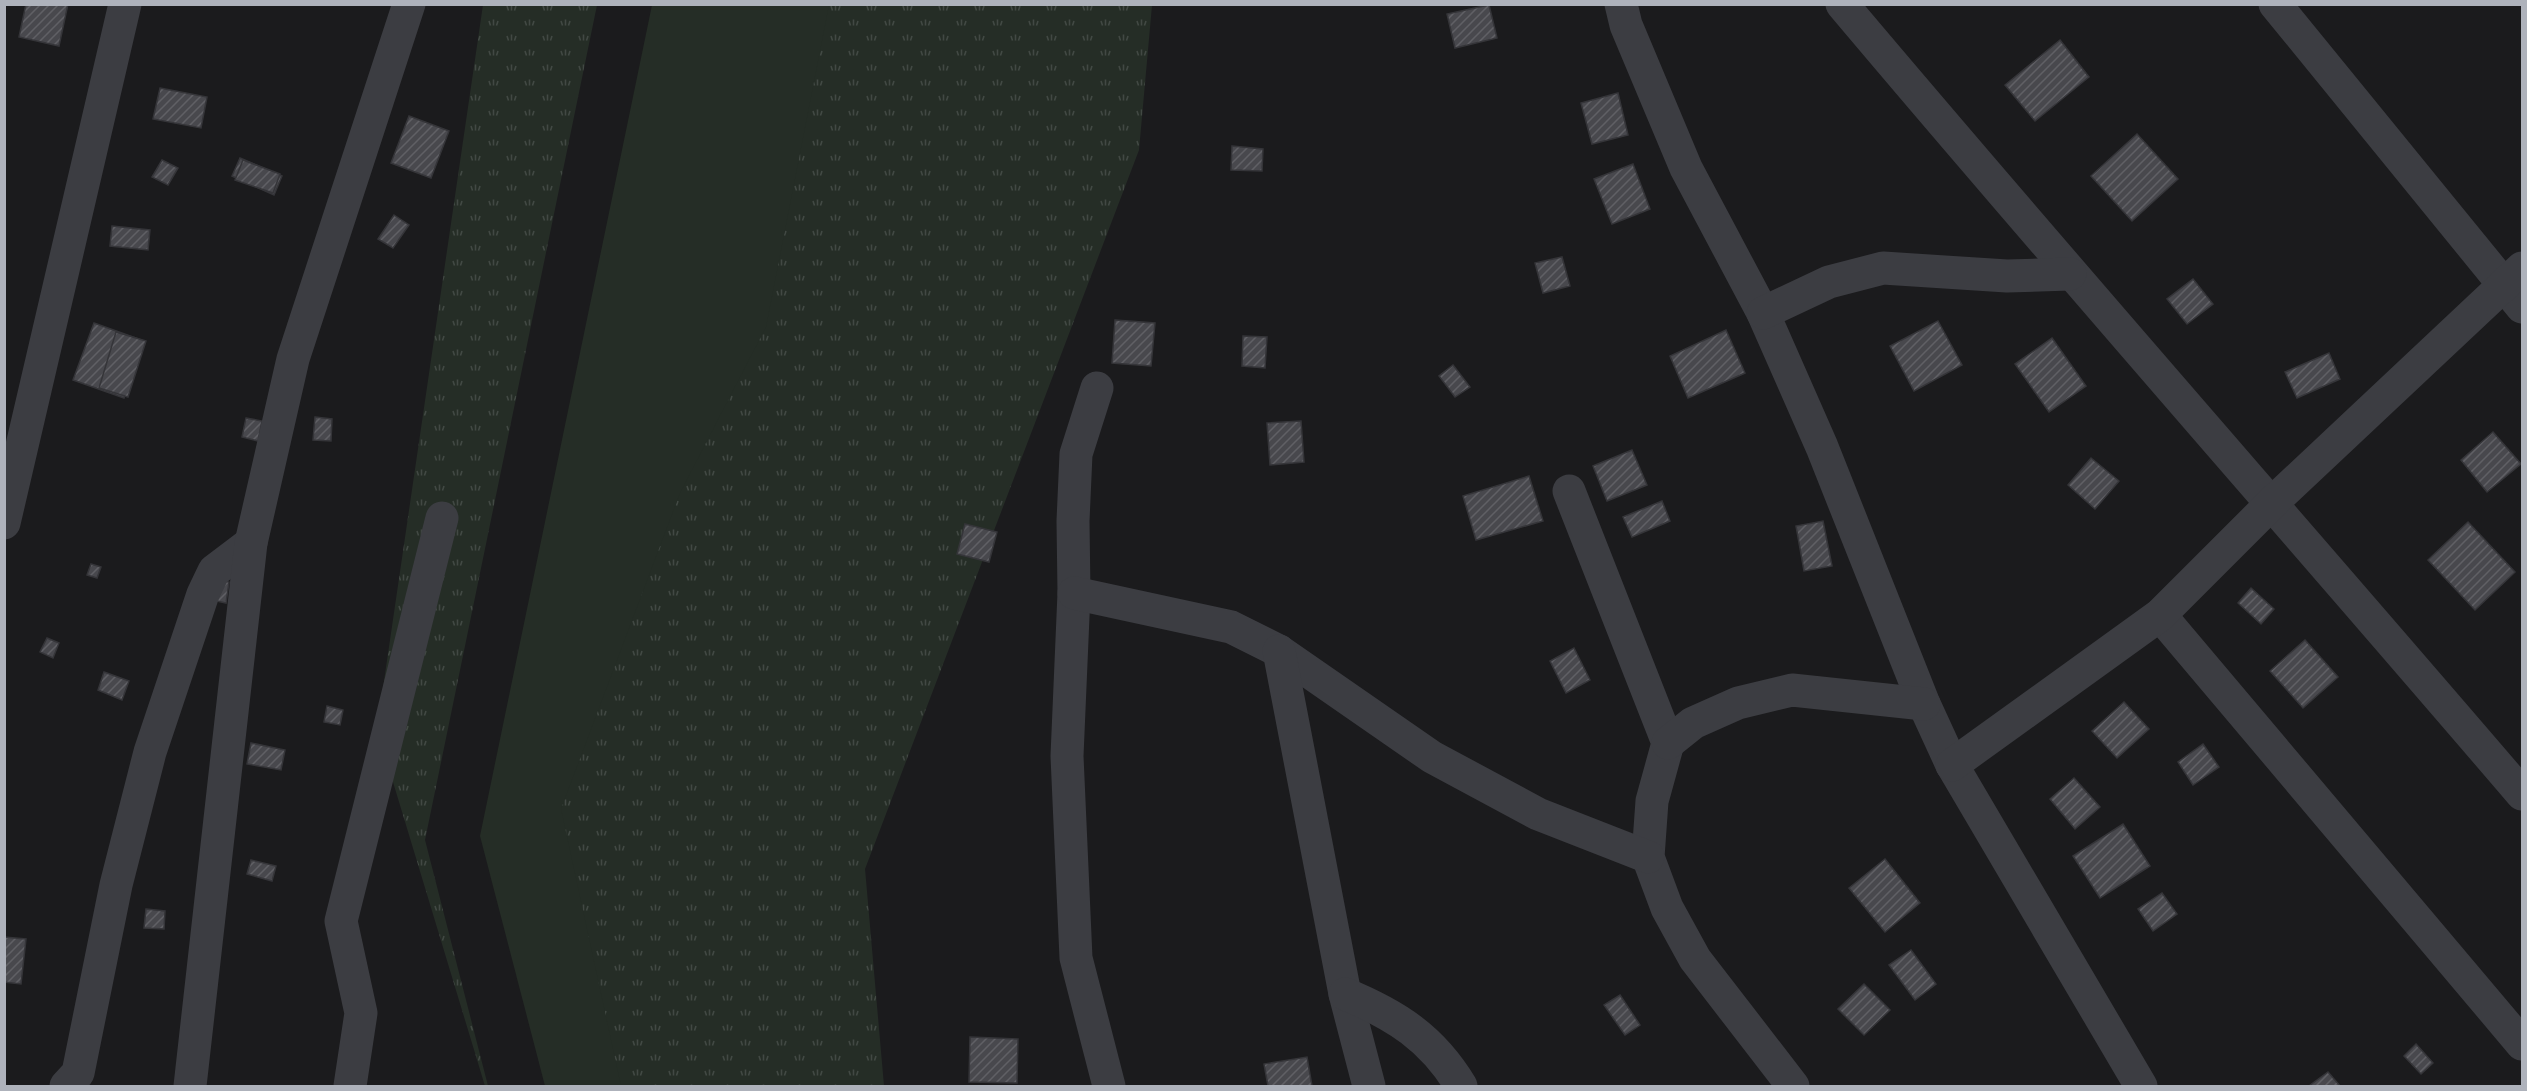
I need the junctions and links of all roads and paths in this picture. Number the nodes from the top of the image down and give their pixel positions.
1 (125, 4) edge
2 (409, 4) edge
3 (1621, 4) edge
4 (1842, 4) edge
5 (2275, 4) edge
6 (2070, 274) junction
7 (2516, 286) edge
8 (1763, 313) junction
9 (1097, 388) dead end
10 (1569, 491) dead end
11 (2273, 502) junction
12 (441, 518) dead end
13 (4, 523) edge
14 (250, 543) junction
15 (1074, 593) junction
16 (2160, 615) junction
17 (1279, 651) junction
18 (1924, 704) junction
19 (1668, 743) junction
20 (1952, 765) junction
21 (2523, 794) edge
22 (1648, 857) junction
23 (1345, 994) junction
24 (2523, 1044) edge
25 (74, 1082) edge
26 (190, 1086) edge
27 (350, 1086) edge
28 (1109, 1086) edge
29 (1369, 1086) edge
30 (1461, 1086) edge
31 (1793, 1086) edge
32 (2141, 1086) edge

1 - 13 street
2 - 14 street
3 - 8 street
4 - 6 street
5 - 7 street
6 - 8 street
6 - 11 street
7 - 11 street
8 - 18 street
9 - 15 street
10 - 19 street
11 - 16 street
11 - 21 street
12 - 27 street
14 - 25 street
14 - 26 street
15 - 17 street
15 - 28 street
16 - 20 street
16 - 24 street
17 - 22 street
17 - 23 street
18 - 19 street
18 - 20 street
19 - 22 street
20 - 32 street
22 - 31 street
23 - 29 street
23 - 30 street

